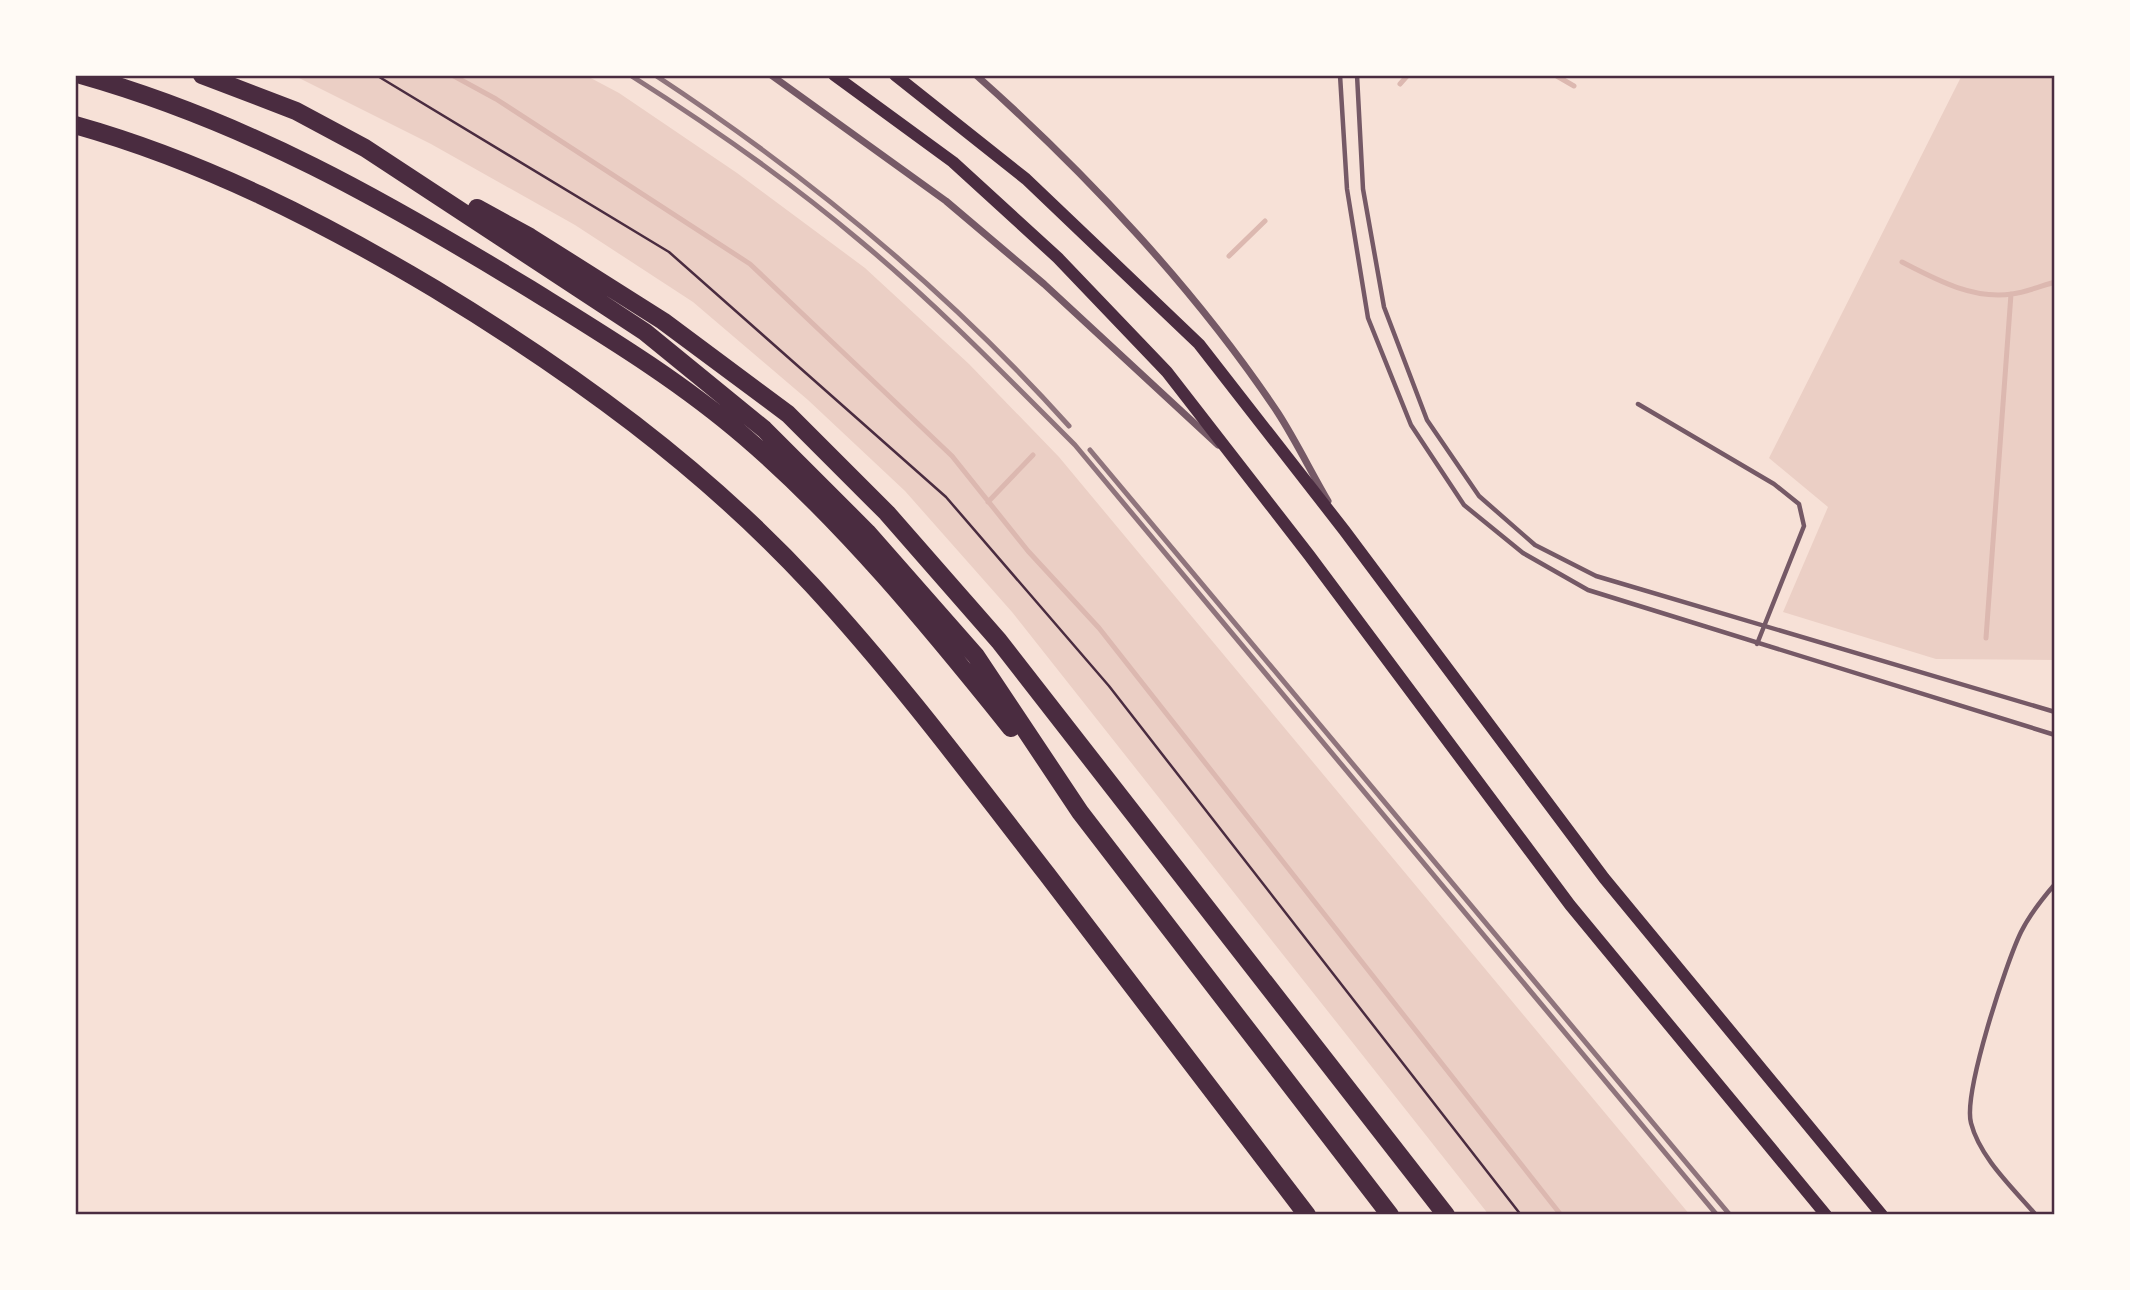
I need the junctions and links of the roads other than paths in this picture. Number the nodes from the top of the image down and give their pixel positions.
1 (81, 75) edge
2 (202, 75) edge
3 (771, 75) edge
4 (834, 75) edge
5 (895, 75) edge
6 (976, 75) edge
7 (1340, 75) edge
8 (1357, 75) edge
9 (75, 125) edge
10 (365, 148) junction
11 (1638, 404) dead end
12 (1242, 468) junction
13 (1344, 530) junction
14 (1763, 628) junction
15 (1757, 644) junction
16 (2055, 712) edge
17 (2055, 735) edge
18 (1080, 812) junction
19 (2055, 884) edge
20 (1307, 1215) edge
21 (1390, 1215) edge
22 (1446, 1215) edge
23 (1826, 1215) edge
24 (1882, 1215) edge
25 (2036, 1215) edge

1 - 18 highway
2 - 10 highway
3 - 12 street
4 - 12 main road
5 - 13 main road
6 - 13 street
7 - 15 lane
8 - 14 lane
9 - 20 highway
10 - 18 highway
10 - 22 highway
11 - 14 lane
12 - 23 main road
13 - 24 main road
14 - 15 lane
14 - 16 lane
15 - 17 lane
18 - 21 highway
19 - 25 lane

